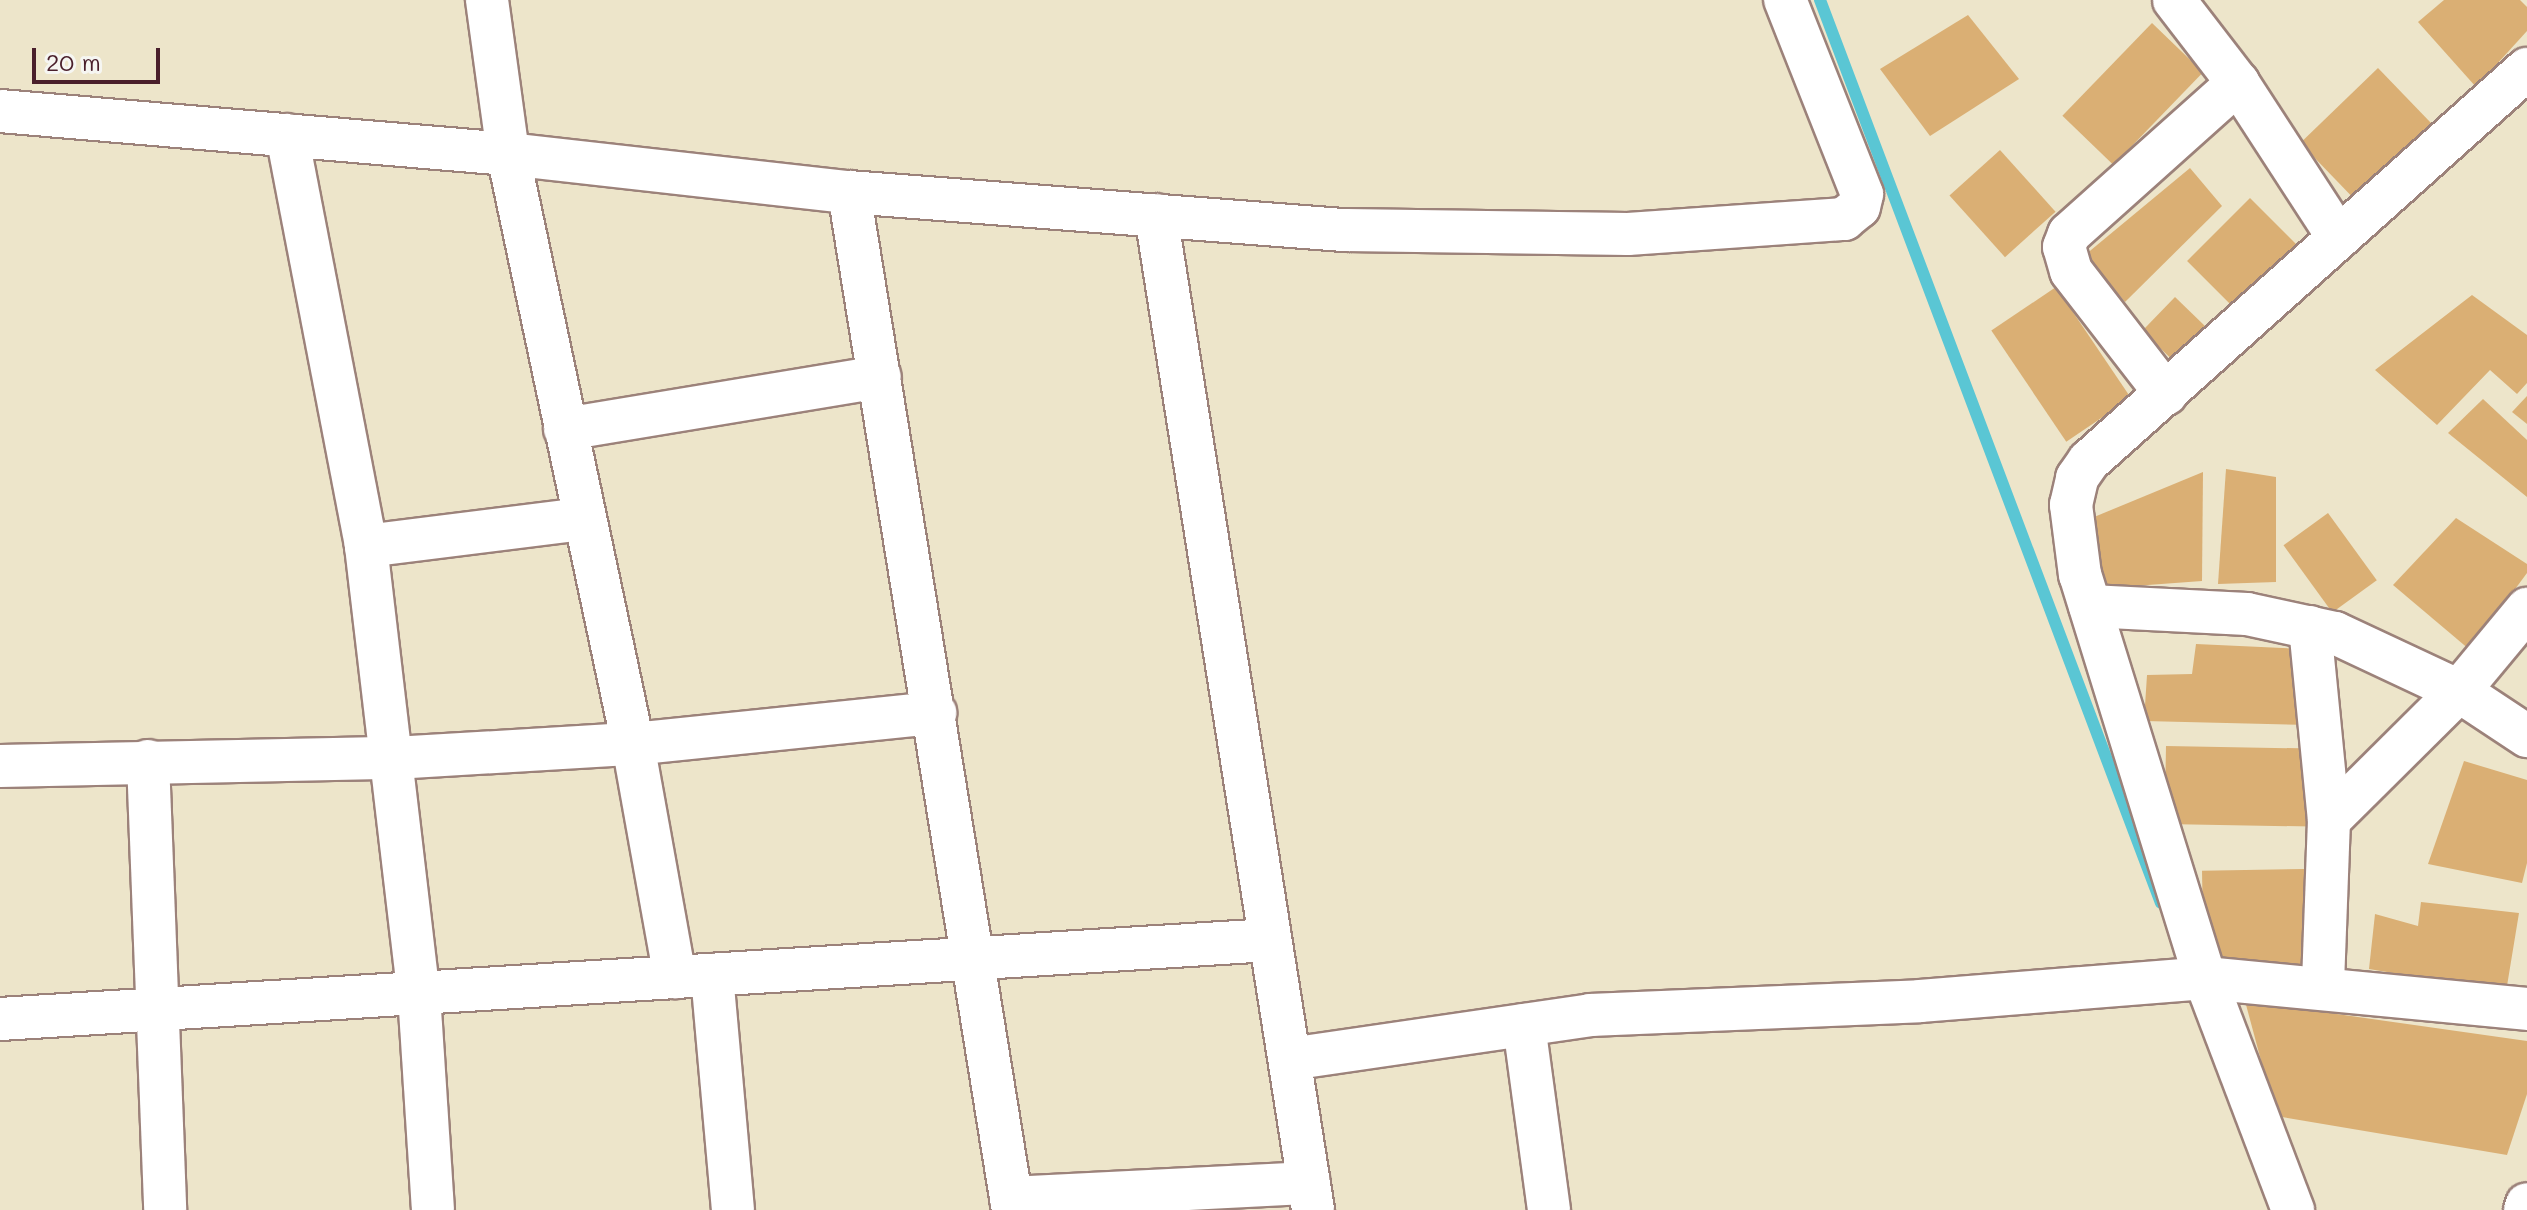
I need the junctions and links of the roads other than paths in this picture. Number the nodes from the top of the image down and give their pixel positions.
1 (487, 0) edge
2 (1785, 0) edge
3 (2174, 0) edge
4 (2527, 69) edge
5 (2238, 83) junction
6 (0, 111) edge
7 (287, 135) junction
8 (508, 154) junction
9 (849, 192) junction
10 (1156, 215) junction
11 (2338, 237) junction
12 (880, 377) junction
13 (2166, 394) junction
14 (565, 429) junction
15 (584, 519) junction
16 (366, 546) junction
17 (2090, 606) junction
18 (2527, 609) edge
19 (2310, 627) junction
20 (2459, 691) junction
21 (935, 713) junction
22 (2527, 736) edge
23 (633, 744) junction
24 (394, 758) junction
25 (148, 761) junction
26 (0, 766) edge
27 (2329, 820) junction
28 (1271, 940) junction
29 (975, 959) junction
30 (694, 976) junction
31 (2205, 978) junction
32 (2323, 987) junction
33 (419, 994) junction
34 (159, 1007) junction
35 (2527, 1009) edge
36 (0, 1019) edge
37 (1524, 1025) junction
38 (1290, 1059) junction
39 (1311, 1196) edge
40 (1012, 1204) edge
41 (2527, 1204) edge
42 (165, 1210) edge
43 (433, 1210) edge
44 (733, 1210) edge
45 (1549, 1210) edge
46 (2293, 1210) edge
47 (2525, 1210) edge

1 - 8 street
2 - 10 street
3 - 5 street
4 - 11 street
5 - 11 street
5 - 13 street
6 - 7 street
7 - 8 street
7 - 16 street
8 - 9 street
8 - 14 street
9 - 10 street
9 - 12 street
10 - 28 street
11 - 13 street
12 - 14 street
12 - 21 street
13 - 17 street
14 - 15 street
15 - 16 street
15 - 23 street
16 - 24 street
17 - 19 street
17 - 31 street
18 - 20 street
19 - 20 street
19 - 27 street
20 - 22 street
20 - 27 street
21 - 23 street
21 - 29 street
23 - 24 street
23 - 30 street
24 - 25 street
24 - 33 street
25 - 26 street
25 - 34 street
27 - 32 street
28 - 29 street
28 - 38 street
29 - 30 street
29 - 40 street
30 - 33 street
30 - 44 street
31 - 32 street
31 - 37 street
31 - 46 street
32 - 35 street
33 - 34 street
33 - 43 street
34 - 36 street
34 - 42 street
37 - 38 street
37 - 45 street
38 - 39 street
39 - 40 street
41 - 47 street

